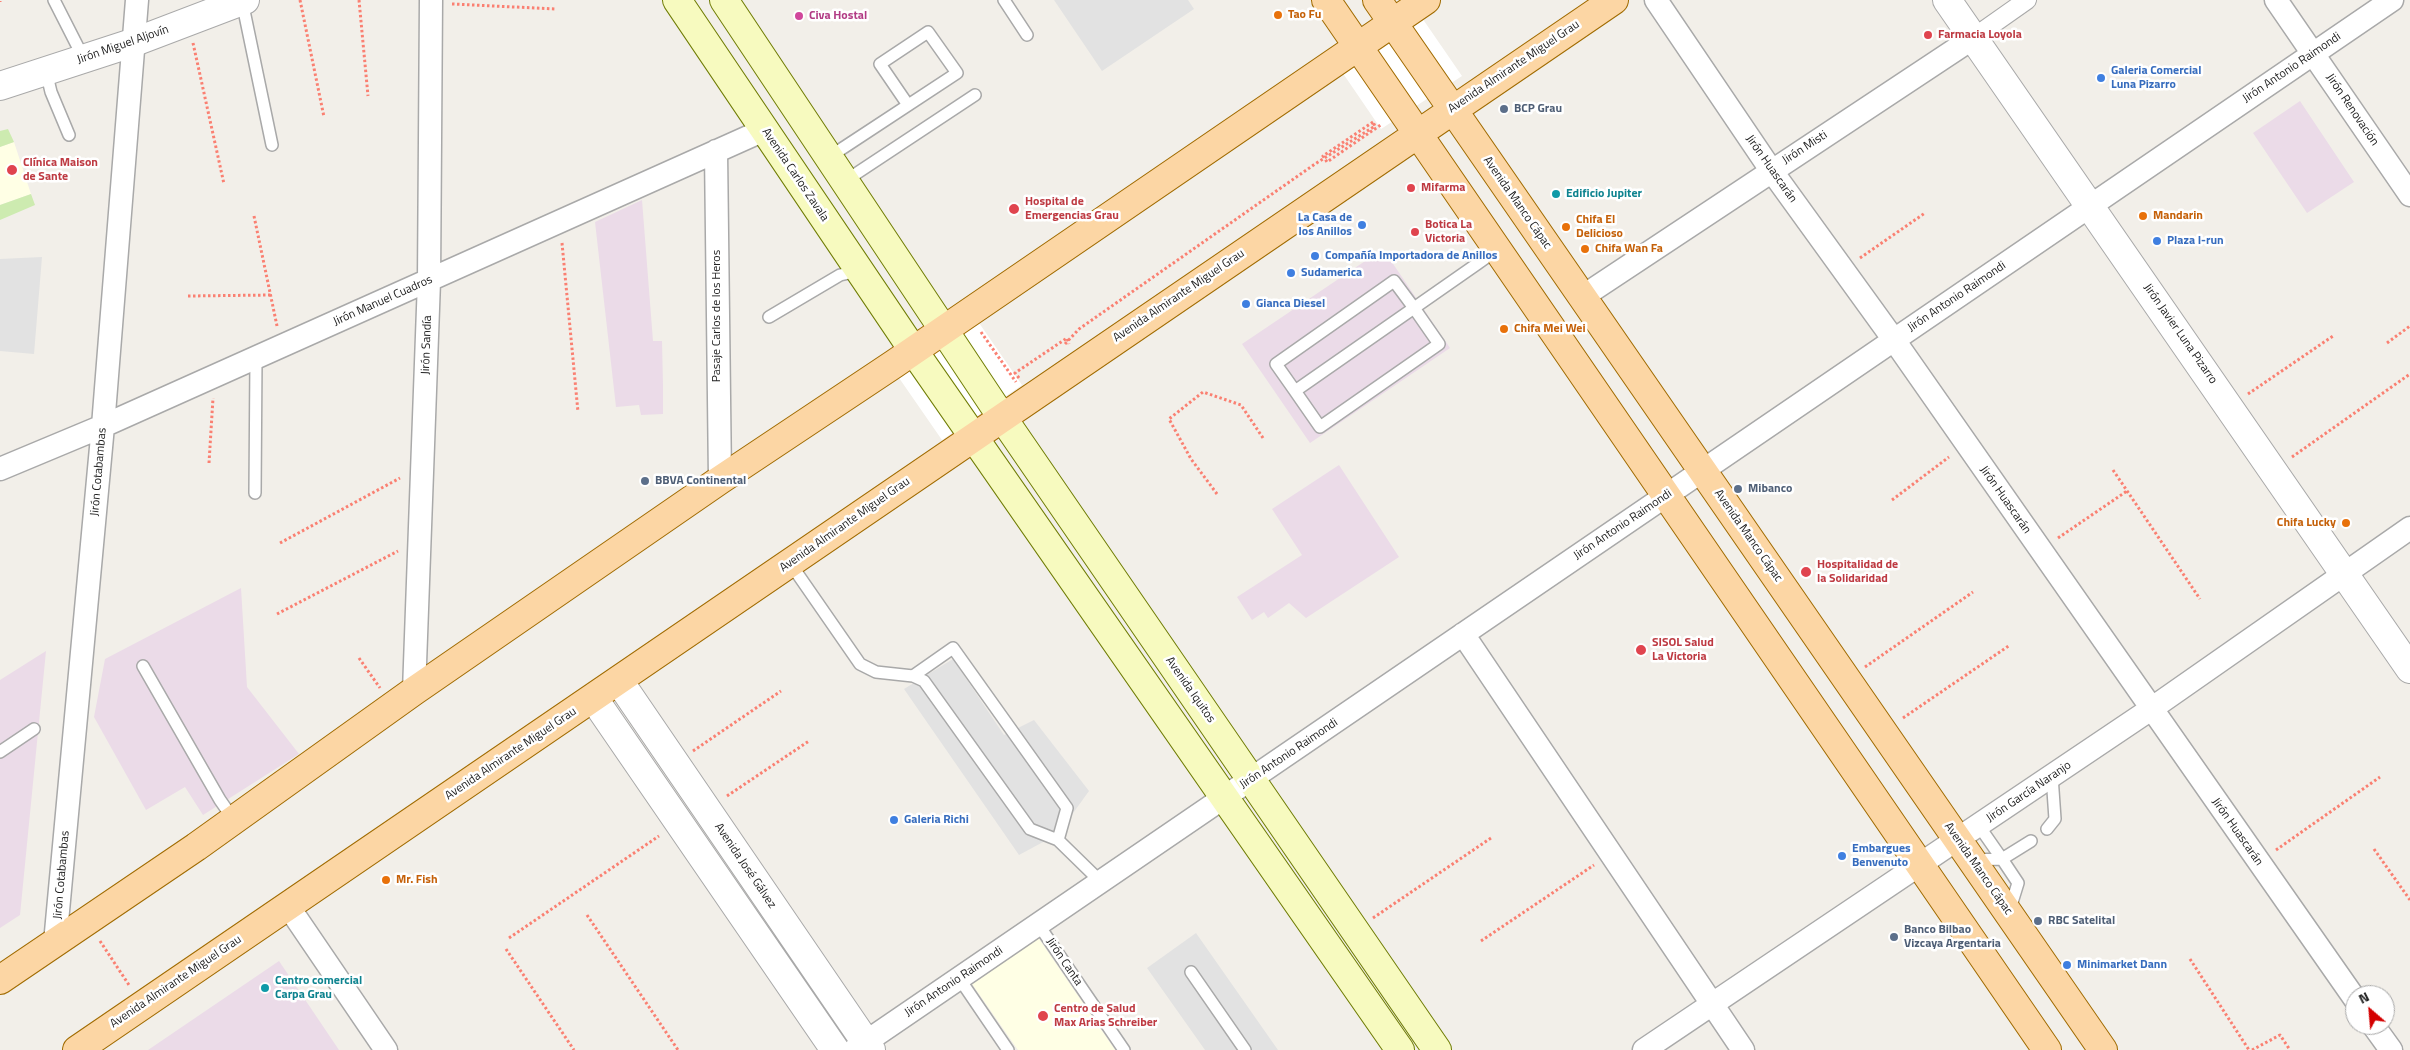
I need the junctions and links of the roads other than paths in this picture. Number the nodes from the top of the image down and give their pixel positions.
1 (54, 0) edge
2 (136, 0) edge
3 (677, 0) edge
4 (1004, 0) edge
5 (1326, 0) edge
6 (1377, 0) edge
7 (1426, 0) edge
8 (1614, 0) edge
9 (1656, 0) edge
10 (1947, 0) edge
11 (2028, 0) edge
12 (2276, 0) edge
13 (2392, 0) edge
14 (244, 1) edge
15 (729, 1) edge
16 (431, 2) edge
17 (1395, 26) junction
18 (1027, 35) dead end
19 (1973, 38) junction
20 (132, 43) junction
21 (1360, 50) junction
22 (2314, 54) junction
23 (84, 59) junction
24 (46, 71) junction
25 (0, 86) edge
26 (975, 95) dead end
27 (1445, 100) junction
28 (908, 105) junction
29 (1411, 123) junction
30 (764, 130) junction
31 (69, 135) dead end
32 (272, 145) dead end
33 (716, 151) junction
34 (828, 157) junction
35 (1771, 170) junction
36 (797, 178) junction
37 (845, 181) junction
38 (2410, 195) edge
39 (2091, 206) junction
40 (1498, 249) junction
41 (859, 271) junction
42 (429, 281) junction
43 (1582, 297) junction
44 (1414, 308) junction
45 (769, 317) dead end
46 (946, 334) junction
47 (1894, 340) junction
48 (916, 355) junction
49 (256, 358) junction
50 (1295, 392) junction
51 (998, 411) junction
52 (103, 426) junction
53 (969, 430) junction
54 (0, 469) edge
55 (1703, 470) junction
56 (720, 480) junction
57 (255, 493) dead end
58 (1665, 496) junction
59 (2410, 528) edge
60 (790, 563) junction
61 (2344, 574) junction
62 (1463, 634) junction
63 (144, 666) dead end
64 (2410, 670) edge
65 (912, 676) junction
66 (619, 681) junction
67 (414, 691) junction
68 (594, 699) junction
69 (2151, 709) junction
70 (34, 729) dead end
71 (0, 752) edge
72 (2052, 776) junction
73 (1252, 779) junction
74 (1225, 797) junction
75 (234, 820) junction
76 (2047, 829) dead end
77 (1058, 840) junction
78 (2031, 841) dead end
79 (1970, 842) junction
80 (2002, 859) junction
81 (1919, 865) junction
82 (1101, 882) junction
83 (288, 906) junction
84 (2009, 914) junction
85 (1038, 924) junction
86 (55, 943) junction
87 (1191, 972) dead end
88 (959, 978) junction
89 (0, 980) edge
90 (2345, 985) edge
91 (1712, 1004) junction
92 (2380, 1035) edge
93 (864, 1047) edge
94 (77, 1050) edge
95 (386, 1050) edge
96 (835, 1050) edge
97 (1008, 1050) edge
98 (1124, 1050) edge
99 (1245, 1050) edge
100 (1400, 1050) edge
101 (1437, 1050) edge
102 (1644, 1050) edge
103 (1743, 1050) edge
104 (2047, 1050) edge
105 (2103, 1050) edge
106 (2391, 1050) edge

1 - 23 lane
2 - 20 street, Jirón Cotabambas
3 - 30 main road, Avenida Carlos Zavala
4 - 18 lane
5 - 21 main road
6 - 17 main road, Avenida Manco Cápac
7 - 17 main road
8 - 27 main road, Avenida Almirante Miguel Grau
9 - 35 street, Jirón Huascarán
10 - 19 street, Jirón Javier Luna Pizarro
11 - 19 street, Jirón Misti
12 - 22 street, Jirón Renovación
13 - 22 street, Jirón Antonio Raimondi
14 - 20 street, Jirón Miguel Aljovín
14 - 32 lane
15 - 34 main road
16 - 42 street, Jirón Sandía
17 - 21 main road
17 - 27 main road, Avenida Manco Cápac
19 - 35 street, Jirón Misti
19 - 39 street, Jirón Javier Luna Pizarro
20 - 23 street, Jirón Miguel Aljovín
20 - 52 street, Jirón Cotabambas
21 - 29 main road
21 - 46 main road
22 - 38 street, Jirón Renovación
22 - 39 street, Jirón Antonio Raimondi
23 - 24 street, Jirón Miguel Aljovín
24 - 25 street, Jirón Miguel Aljovín
24 - 31 lane
26 - 37 lane
27 - 29 main road, Avenida Almirante Miguel Grau
27 - 43 main road, Avenida Manco Cápac
28 - 28 lane
28 - 34 lane
29 - 40 main road
29 - 51 main road, Avenida Almirante Miguel Grau
30 - 33 street, Jirón Manuel Cuadros
30 - 36 main road, Avenida Carlos Zavala
33 - 42 street, Jirón Manuel Cuadros
33 - 56 street, Pasaje Carlos de los Heros
34 - 36 main road
34 - 37 main road
35 - 43 street, Jirón Misti
35 - 47 street, Jirón Huascarán
36 - 41 main road, Avenida Carlos Zavala
37 - 46 main road
39 - 47 street, Jirón Antonio Raimondi
39 - 61 street, Jirón Javier Luna Pizarro
40 - 44 lane
40 - 58 main road
41 - 45 lane
41 - 48 main road, Avenida Carlos Zavala
42 - 49 street, Jirón Manuel Cuadros
42 - 67 street, Jirón Sandía
43 - 55 main road, Avenida Manco Cápac
44 - 50 lane
44 - 50 lane
44 - 50 lane
46 - 48 main road
46 - 51 main road, Avenida Iquitos
47 - 55 street, Jirón Antonio Raimondi
47 - 69 street, Jirón Huascarán
48 - 53 main road
48 - 56 main road
49 - 52 street, Jirón Manuel Cuadros
49 - 57 lane
51 - 53 main road, Avenida Almirante Miguel Grau
51 - 73 main road, Avenida Iquitos
52 - 54 street, Jirón Manuel Cuadros
52 - 86 street, Jirón Cotabambas
53 - 60 main road, Avenida Almirante Miguel Grau
53 - 74 main road
55 - 58 street, Jirón Antonio Raimondi
55 - 79 main road, Avenida Manco Cápac
56 - 67 main road
58 - 62 street, Jirón Antonio Raimondi
58 - 81 main road
59 - 61 street, Jirón García Naranjo
60 - 65 lane
60 - 66 main road, Avenida Almirante Miguel Grau
61 - 64 street, Jirón Javier Luna Pizarro
61 - 69 street, Jirón García Naranjo
62 - 73 street, Jirón Antonio Raimondi
62 - 91 street
63 - 75 lane
65 - 77 lane
65 - 77 lane
66 - 68 main road, Avenida Almirante Miguel Grau
66 - 93 street, Avenida José Gálvez
67 - 75 main road
68 - 83 main road, Avenida Almirante Miguel Grau
68 - 96 street
69 - 72 street, Jirón García Naranjo
69 - 90 street, Jirón Huascarán
70 - 71 lane
72 - 76 lane
72 - 79 street, Jirón García Naranjo
73 - 74 street, Jirón Antonio Raimondi
73 - 101 main road, Avenida Iquitos
74 - 82 street, Jirón Antonio Raimondi
74 - 100 main road
75 - 86 main road
77 - 82 lane
78 - 80 lane
79 - 80 lane
79 - 80 lane
79 - 81 street, Jirón García Naranjo
79 - 84 main road, Avenida Manco Cápac
80 - 84 lane
81 - 91 street, Jirón García Naranjo
81 - 104 main road
82 - 85 street, Jirón Antonio Raimondi
83 - 94 main road, Avenida Almirante Miguel Grau
83 - 95 street
84 - 105 main road, Avenida Manco Cápac
85 - 88 street, Jirón Antonio Raimondi
85 - 98 lane, Jirón Canta
86 - 89 main road
87 - 99 lane
88 - 93 street, Jirón Antonio Raimondi
88 - 97 lane
91 - 102 street, Jirón García Naranjo
91 - 103 street
92 - 106 street

